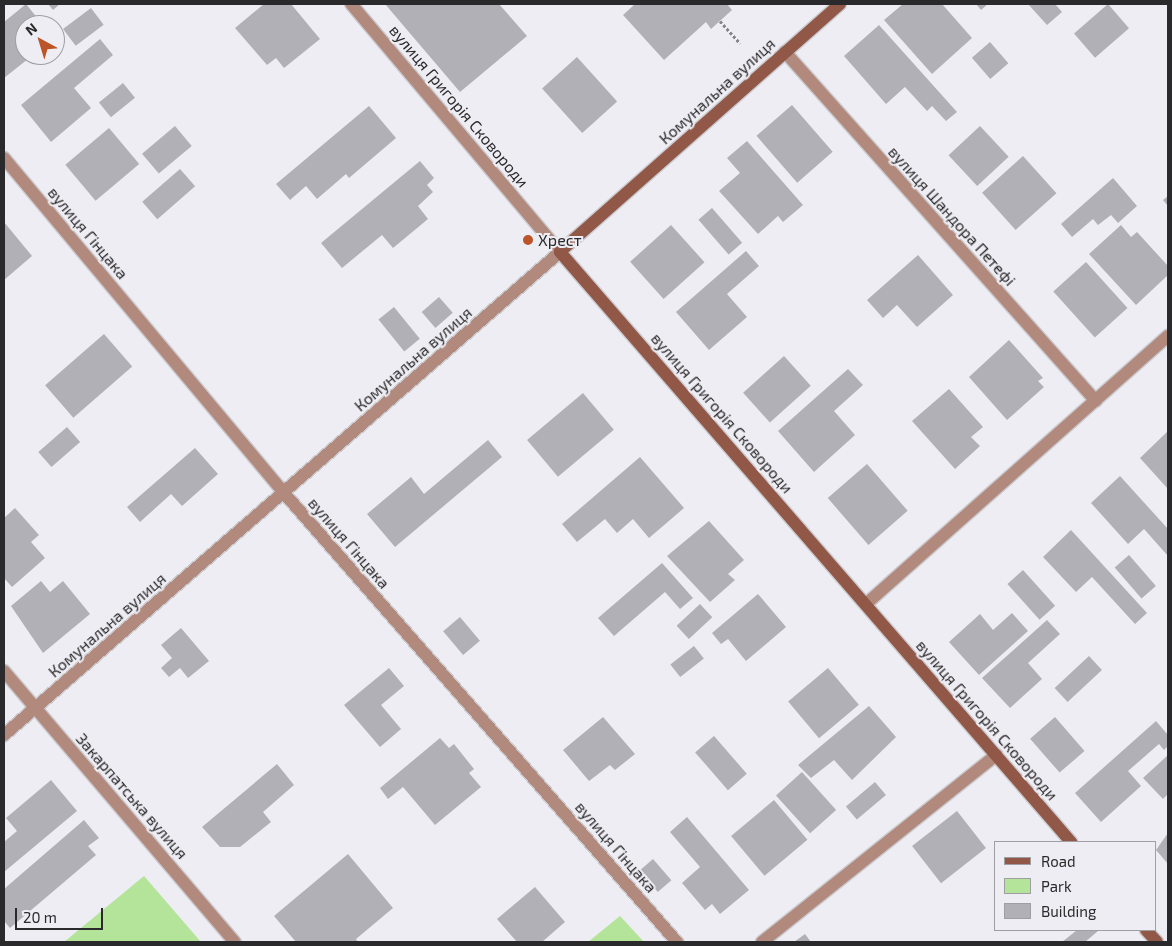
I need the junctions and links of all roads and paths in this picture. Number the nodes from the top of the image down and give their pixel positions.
1 (351, 4) edge
2 (840, 4) edge
3 (720, 21) dead end
4 (740, 43) dead end
5 (785, 52) junction
6 (4, 158) edge
7 (560, 252) junction
8 (1168, 336) edge
9 (1096, 401) junction
10 (284, 493) junction
11 (866, 604) junction
12 (4, 671) edge
13 (35, 708) junction
14 (4, 735) edge
15 (996, 755) junction
16 (1070, 841) edge
17 (1147, 931) edge
18 (235, 942) edge
19 (677, 942) edge
20 (762, 942) edge
21 (1157, 942) edge

1 - 7 street, вулиця Григорія Сковороди
2 - 5 main road, Комунальна вулиця
3 - 4 path
5 - 7 main road, Комунальна вулиця
5 - 9 street, вулиця Шандора Петефі
6 - 10 street, вулиця Гінцака
7 - 10 street, Комунальна вулиця
7 - 11 main road, вулиця Григорія Сковороди
8 - 9 street
9 - 11 street
10 - 13 street, Комунальна вулиця
10 - 19 street, вулиця Гінцака
11 - 15 main road, вулиця Григорія Сковороди
12 - 13 street, Закарпатська вулиця
13 - 14 street, Комунальна вулиця
13 - 18 street, Закарпатська вулиця
15 - 16 main road, вулиця Григорія Сковороди
15 - 20 street
17 - 21 main road

